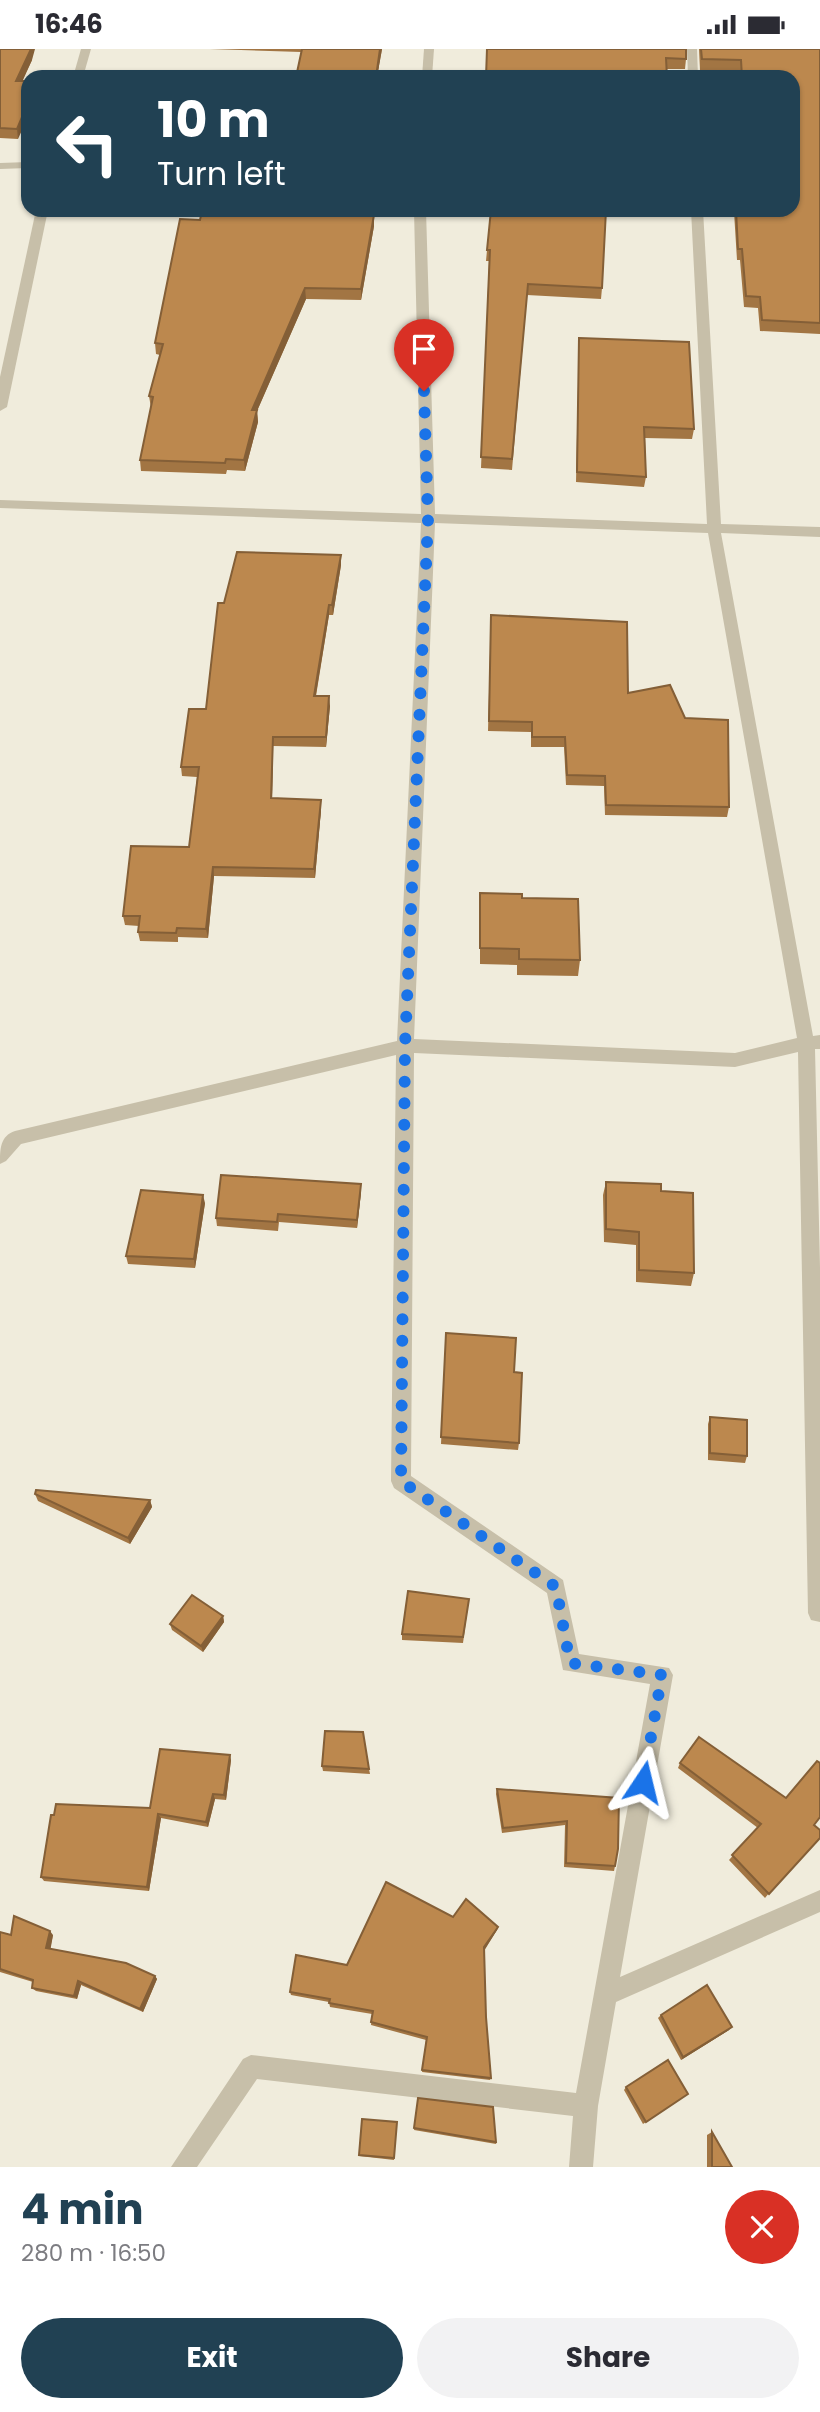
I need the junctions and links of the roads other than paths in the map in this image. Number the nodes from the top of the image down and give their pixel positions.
1 (86, 49) edge
2 (429, 49) edge
3 (692, 49) edge
4 (80, 70) edge
5 (428, 70) edge
6 (693, 70) edge
7 (21, 165) edge
8 (0, 166) edge
9 (41, 217) edge
10 (420, 217) edge
11 (697, 217) edge
12 (0, 407) edge
13 (0, 504) edge
14 (428, 520) junction
15 (714, 530) junction
16 (820, 532) edge
17 (813, 1043) edge
18 (405, 1046) junction
19 (0, 1156) edge
20 (818, 1613) dead end
21 (820, 1901) edge
22 (605, 1994) junction
23 (586, 2106) junction
24 (183, 2167) edge
25 (581, 2167) edge

1 - 4 street
2 - 5 street
3 - 6 street
7 - 8 street
9 - 12 street
10 - 14 street
11 - 15 street
13 - 14 street
14 - 15 street
14 - 18 street
15 - 16 street
15 - 17 street
17 - 18 street
17 - 20 street
18 - 19 street
18 - 22 street
21 - 22 street
22 - 23 street
23 - 24 street
23 - 25 street

